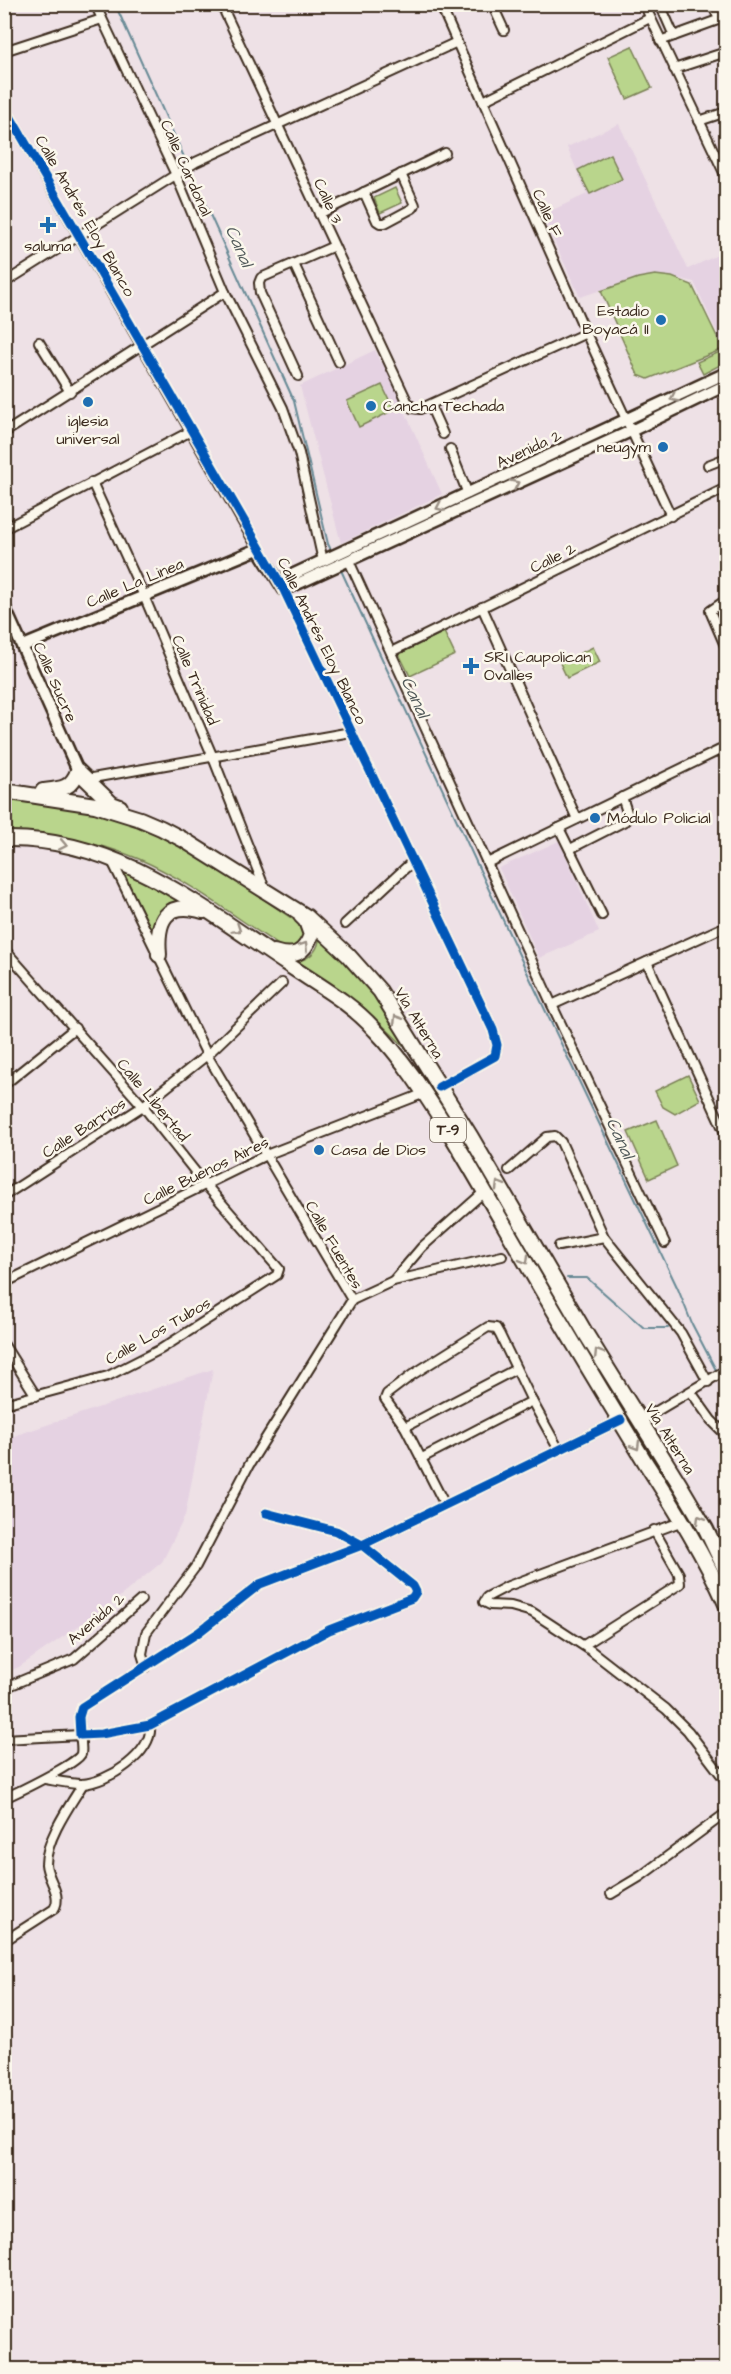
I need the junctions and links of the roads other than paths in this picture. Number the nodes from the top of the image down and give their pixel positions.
1 (95, 4) edge
2 (220, 4) edge
3 (440, 4) edge
4 (492, 4) edge
5 (644, 4) edge
6 (660, 4) edge
7 (712, 4) edge
8 (650, 18) junction
9 (723, 18) edge
10 (102, 19) junction
11 (504, 30) dead end
12 (674, 36) junction
13 (660, 41) junction
14 (457, 42) junction
15 (4, 51) edge
16 (726, 52) edge
17 (674, 69) junction
18 (483, 101) junction
19 (4, 106) edge
20 (726, 112) edge
21 (699, 121) junction
22 (278, 124) junction
23 (445, 153) dead end
24 (724, 167) edge
25 (178, 173) junction
26 (401, 174) junction
27 (726, 177) edge
28 (364, 192) junction
29 (319, 214) junction
30 (79, 236) junction
31 (334, 246) junction
32 (294, 264) junction
33 (4, 283) edge
34 (225, 292) junction
35 (586, 333) junction
36 (39, 342) dead end
37 (142, 344) junction
38 (339, 362) dead end
39 (726, 373) edge
40 (298, 376) dead end
41 (726, 385) edge
42 (70, 392) junction
43 (430, 405) junction
44 (629, 426) junction
45 (191, 431) junction
46 (4, 433) edge
47 (443, 434) dead end
48 (450, 449) dead end
49 (726, 458) edge
50 (708, 465) dead end
51 (92, 482) junction
52 (726, 488) edge
53 (468, 494) junction
54 (671, 516) junction
55 (4, 529) edge
56 (258, 549) junction
57 (347, 558) junction
58 (328, 563) junction
59 (281, 586) junction
60 (144, 596) junction
61 (726, 600) edge
62 (4, 606) edge
63 (482, 607) junction
64 (23, 646) junction
65 (726, 648) edge
66 (391, 652) junction
67 (351, 732) junction
68 (726, 747) edge
69 (212, 755) junction
70 (82, 775) junction
71 (4, 791) edge
72 (22, 794) junction
73 (622, 797) junction
74 (140, 819) junction
75 (577, 819) junction
76 (559, 828) junction
77 (4, 839) edge
78 (570, 849) junction
79 (111, 858) junction
80 (413, 861) junction
81 (487, 862) junction
82 (266, 891) junction
83 (295, 909) junction
84 (214, 914) junction
85 (602, 915) dead end
86 (345, 924) dead end
87 (726, 926) edge
88 (4, 949) edge
89 (266, 950) junction
90 (159, 955) junction
91 (647, 962) junction
92 (282, 983) dead end
93 (552, 1005) junction
94 (75, 1028) junction
95 (207, 1055) junction
96 (4, 1085) edge
97 (440, 1087) junction
98 (425, 1093) junction
99 (143, 1106) junction
100 (726, 1135) edge
101 (266, 1155) junction
102 (509, 1170) dead end
103 (205, 1184) junction
104 (485, 1191) junction
105 (4, 1196) edge
106 (604, 1237) junction
107 (665, 1243) dead end
108 (559, 1246) dead end
109 (502, 1256) dead end
110 (279, 1269) joint
111 (393, 1281) junction
112 (4, 1284) edge
113 (352, 1300) junction
114 (4, 1345) edge
115 (516, 1369) junction
116 (726, 1370) edge
117 (710, 1380) junction
118 (692, 1392) junction
119 (36, 1396) junction
120 (532, 1401) junction
121 (4, 1404) edge
122 (621, 1420) junction
123 (640, 1422) junction
124 (405, 1427) junction
125 (726, 1435) edge
126 (559, 1450) junction
127 (422, 1458) junction
128 (444, 1503) junction
129 (266, 1514) dead end
130 (682, 1521) junction
131 (654, 1530) junction
132 (362, 1545) junction
133 (726, 1571) edge
134 (141, 1600) dead end
135 (726, 1604) edge
136 (584, 1645) junction
137 (146, 1667) junction
138 (4, 1688) edge
139 (150, 1725) junction
140 (80, 1735) junction
141 (4, 1739) edge
142 (45, 1779) junction
143 (726, 1781) edge
144 (83, 1784) junction
145 (4, 1798) edge
146 (726, 1813) edge
147 (611, 1894) dead end
148 (9, 1938) dead end

1 - 10 street, Calle Cardonal
2 - 22 street, Calle 3
3 - 14 street, Calle F
4 - 11 street
5 - 8 street
6 - 12 street
7 - 9 street
8 - 13 street
8 - 18 street
9 - 12 street
10 - 15 street
10 - 25 street, Calle Cardonal
12 - 13 street
13 - 17 street
14 - 18 street, Calle F
14 - 22 street
16 - 17 street
17 - 21 street
18 - 35 street, Calle F
19 - 30 street, Calle Andrés Eloy Blanco
20 - 21 street
21 - 24 street
22 - 25 street
22 - 29 street, Calle 3
23 - 26 street
24 - 27 street
25 - 30 street
25 - 34 street, Calle Cardonal
26 - 28 street
26 - 28 street
28 - 29 street
29 - 31 street, Calle 3
30 - 33 street
30 - 37 street, Calle Andrés Eloy Blanco
31 - 32 street
31 - 43 street, Calle 3
32 - 38 street
32 - 40 street
34 - 37 street
34 - 58 street, Calle Cardonal
35 - 43 street
35 - 44 street, Calle F
36 - 42 street
37 - 42 street
37 - 45 street, Calle Andrés Eloy Blanco
39 -> 44 street, Avenida 2
41 - 44 street, Avenida 2
42 - 46 street
43 - 47 street
44 - 53 street, Avenida 2
44 - 54 street, Calle F
57 -> 44 street, Avenida 2
45 - 51 street
45 - 56 street, Calle Andrés Eloy Blanco
48 - 53 street
49 - 50 street
51 - 55 street
51 - 60 street, Calle Trinidad
52 - 54 street, Calle 2
53 -> 57 street, Avenida 2
54 - 63 street, Calle 2
56 - 59 street, Calle Andrés Eloy Blanco
56 - 60 street, Calle La Linea
57 - 58 street
57 - 66 street
58 - 59 street
59 - 67 street, Calle Andrés Eloy Blanco
60 - 64 street, Calle La Linea
60 - 69 street, Calle Trinidad
61 - 65 street
62 - 64 street, Calle Sucre
63 - 66 street, Calle 2
63 - 75 street
64 - 70 street, Calle Sucre
66 - 81 street
67 - 69 street
67 - 80 street, Calle Andrés Eloy Blanco
68 - 73 street
69 - 70 street
69 - 82 street, Calle Trinidad
70 - 72 highway
70 - 74 highway
71 - 72 highway, Vía Alterna / T-9
72 - 74 highway, Vía Alterna / T-9
73 - 75 street
73 - 78 street
74 - 82 highway, Vía Alterna / T-9
75 - 76 street
76 - 78 street
76 - 81 street
77 -> 79 highway, Vía Alterna / T-9
78 - 85 street
79 - 84 highway, Vía Alterna / T-9
79 - 90 street, Calle Fuentes
80 - 86 street
80 - 97 street, Calle Andrés Eloy Blanco
81 - 93 street
82 - 83 highway, Vía Alterna / T-9
89 -> 83 highway, T-9
97 -> 83 highway, Vía Alterna / T-9
84 -> 89 highway, Vía Alterna / T-9
84 - 90 highway
87 - 91 street
88 - 94 street, Calle Libertad
89 - 98 highway, Vía Alterna / T-9
90 - 95 street, Calle Fuentes
91 - 93 street
91 - 100 street
92 - 95 street, Calle Barrios
93 - 107 street
94 - 96 street
94 - 99 street, Calle Libertad
95 - 99 street, Calle Barrios
95 - 101 street, Calle Fuentes
123 -> 97 highway, Vía Alterna / T-9
98 - 101 street, Calle Buenos Aires
98 - 104 highway, Vía Alterna / T-9
99 - 103 street, Calle Libertad
99 - 105 street, Calle Barrios
101 - 103 street, Calle Buenos Aires
101 - 113 street, Calle Fuentes
102 - 106 street
103 - 110 street, Calle Libertad
103 - 112 street, Calle Buenos Aires
104 - 111 street
104 -> 122 highway, Vía Alterna / T-9
106 - 108 street
106 - 117 street
109 - 111 street
110 - 119 street, Calle Los Tubos
111 - 113 street
113 - 137 street, Calle Fuentes
114 - 119 street
115 - 120 street
115 - 124 street
115 - 124 street
116 - 117 street
117 - 118 street
118 - 123 street
118 - 125 street
119 - 121 street, Calle Los Tubos
120 - 126 street
120 - 127 street
122 - 126 street
122 -> 130 highway, Vía Alterna / T-9
133 -> 123 highway, Vía Alterna / T-9
124 - 127 street
126 - 128 street
127 - 128 street
128 - 132 street
129 - 132 street
130 - 131 street
130 - 135 highway, Vía Alterna / T-9
131 - 136 street
131 - 136 street
132 - 137 street
132 - 139 street
134 - 138 street, Avenida 2
136 - 143 street
137 - 140 street
139 - 140 street
139 - 144 street
140 - 141 street
140 - 142 street
142 - 144 street
142 - 145 street
144 - 148 street
146 - 147 street

